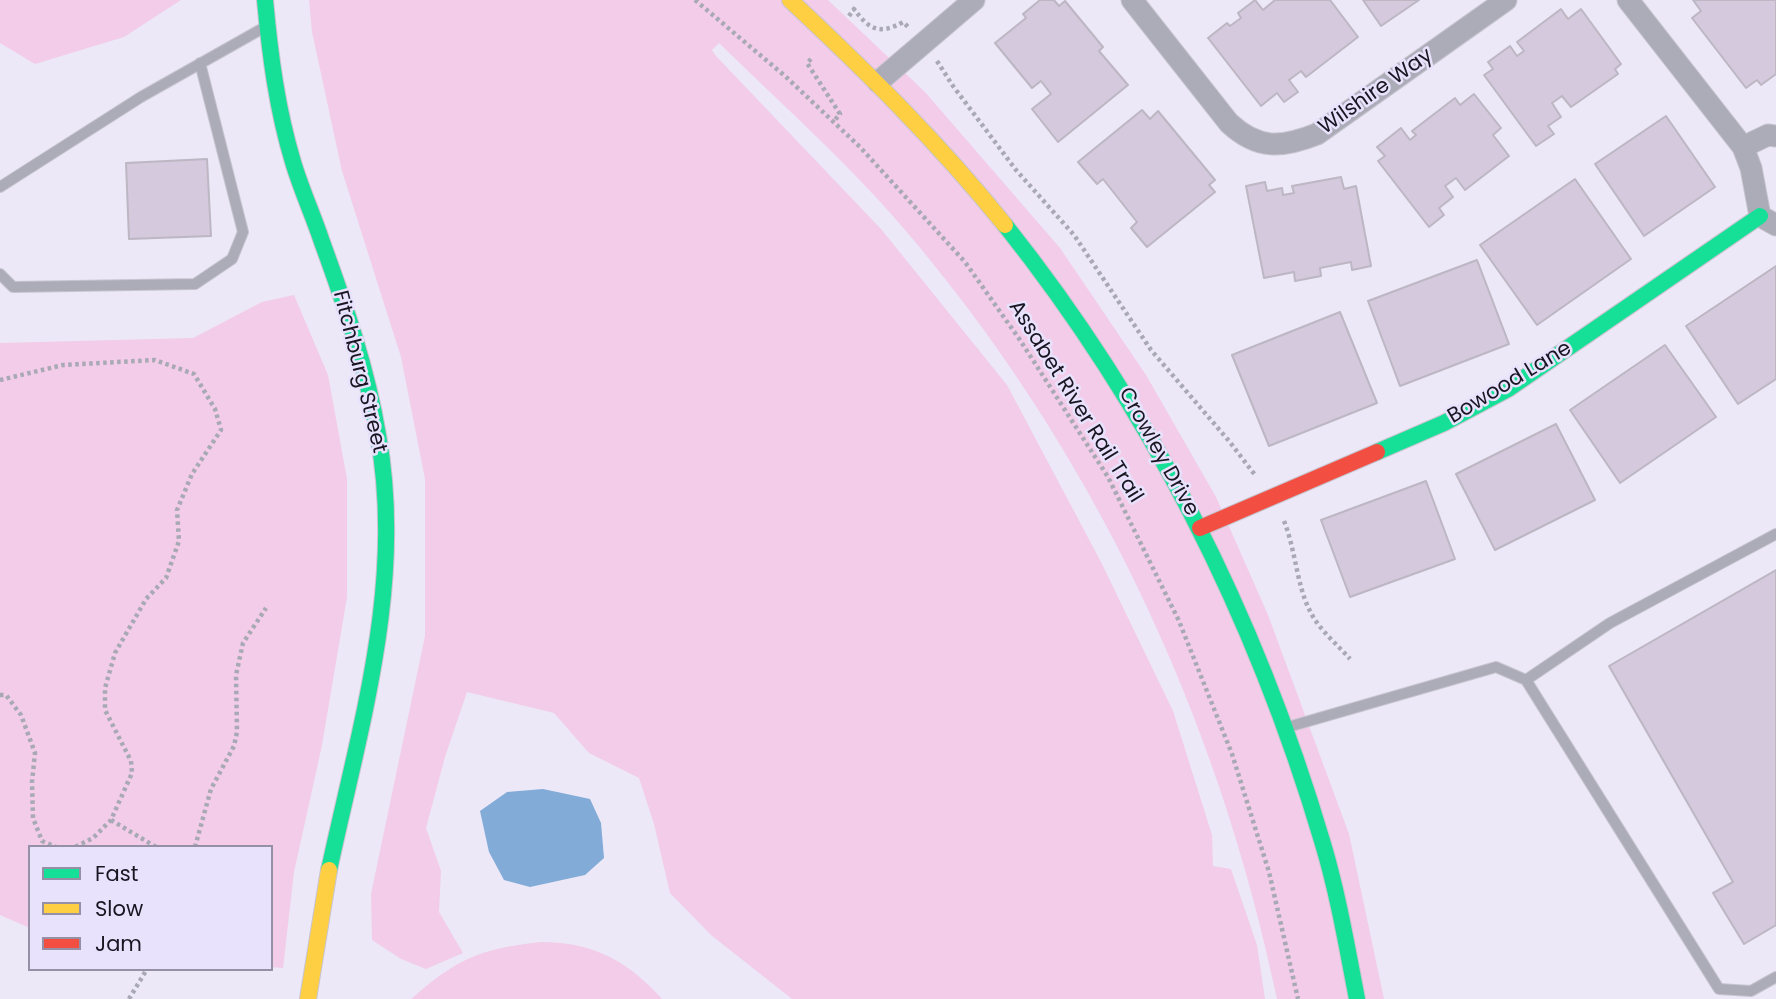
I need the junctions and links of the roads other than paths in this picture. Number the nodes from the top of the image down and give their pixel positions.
1 (265, 0) edge
2 (790, 0) edge
3 (974, 0) edge
4 (1132, 0) edge
5 (1506, 0) edge
6 (1628, 0) edge
7 (267, 26) junction
8 (200, 63) junction
9 (878, 82) junction
10 (1776, 136) edge
11 (1743, 147) junction
12 (0, 187) edge
13 (1768, 220) edge
14 (0, 274) edge
15 (1200, 528) junction
16 (1776, 534) edge
17 (1526, 680) junction
18 (1286, 728) junction
19 (1776, 977) edge
20 (308, 999) edge
21 (1357, 999) edge

1 - 7 street, Fitchburg Street
2 - 9 street, Crowley Drive
3 - 9 street
4 - 5 street, Wilshire Way
6 - 11 street
7 - 8 lane
7 - 20 street, Fitchburg Street
8 - 12 lane
8 - 14 lane
9 - 15 street, Crowley Drive
10 - 11 street
11 - 13 street
13 - 15 street, Bowood Lane
15 - 18 street, Crowley Drive
16 - 17 lane
17 - 18 lane
17 - 19 lane
18 - 21 street, Crowley Drive

